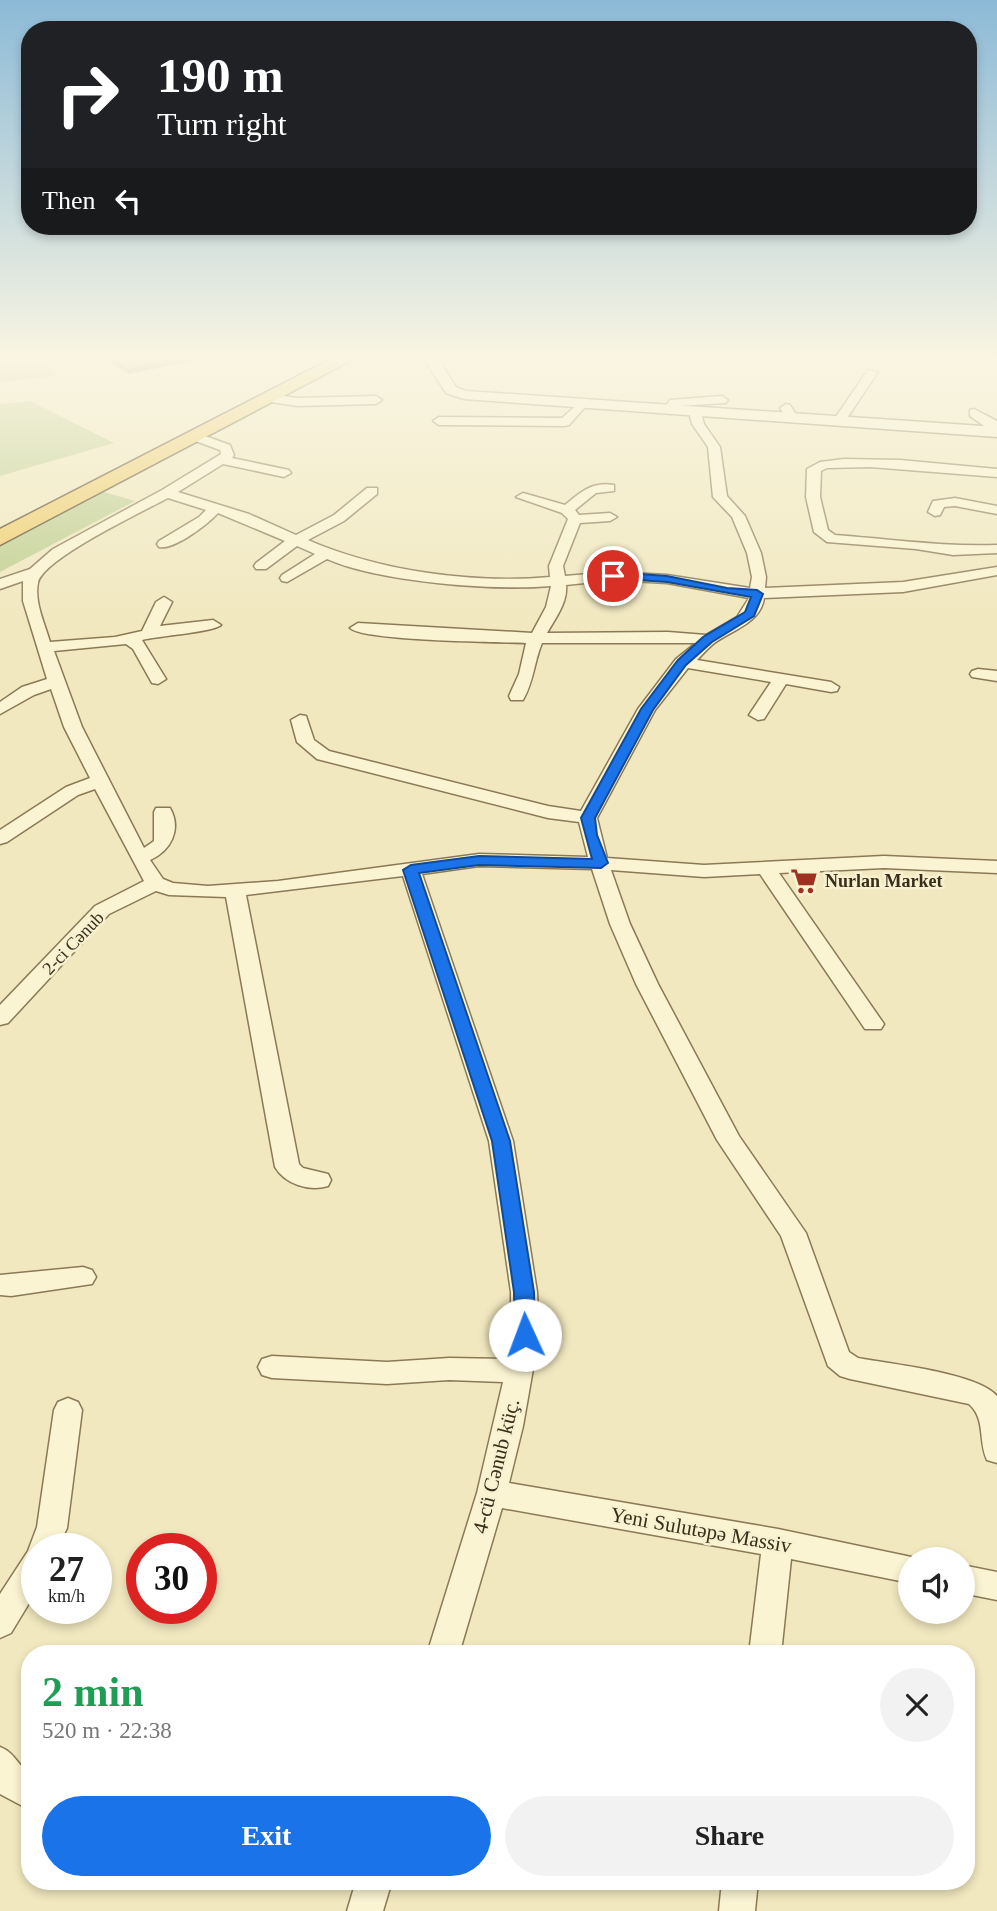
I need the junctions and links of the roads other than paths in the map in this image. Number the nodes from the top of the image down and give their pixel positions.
1 (151, 448) edge
2 (171, 448) edge
3 (225, 448) edge
4 (714, 448) edge
5 (223, 460) junction
6 (284, 473) dead end
7 (997, 473) edge
8 (609, 488) dead end
9 (372, 491) dead end
10 (167, 492) junction
11 (523, 497) dead end
12 (216, 507) junction
13 (997, 510) edge
14 (935, 512) dead end
15 (571, 515) junction
16 (610, 517) dead end
17 (0, 525) edge
18 (0, 538) edge
19 (296, 540) junction
20 (164, 544) dead end
21 (997, 549) edge
22 (324, 554) junction
23 (261, 566) dead end
24 (997, 571) edge
25 (35, 572) junction
26 (287, 578) dead end
27 (558, 580) junction
28 (0, 584) edge
29 (757, 594) junction
30 (164, 602) dead end
31 (214, 625) dead end
32 (358, 628) dead end
33 (148, 634) junction
34 (536, 638) junction
35 (130, 639) junction
36 (708, 640) junction
37 (44, 648) junction
38 (682, 662) junction
39 (978, 674) dead end
40 (997, 676) edge
41 (158, 679) dead end
42 (781, 680) junction
43 (58, 681) junction
44 (831, 687) dead end
45 (517, 696) dead end
46 (0, 709) edge
47 (758, 715) dead end
48 (300, 720) dead end
49 (99, 781) junction
50 (163, 812) dead end
51 (588, 818) junction
52 (0, 838) edge
53 (140, 857) junction
54 (601, 863) junction
55 (997, 867) edge
56 (766, 868) junction
57 (411, 870) junction
58 (156, 883) junction
59 (235, 890) junction
60 (0, 1018) edge
61 (873, 1024) dead end
62 (319, 1180) dead end
63 (83, 1277) dead end
64 (0, 1285) edge
65 (272, 1367) dead end
66 (519, 1371) junction
67 (68, 1410) dead end
68 (996, 1420) edge
69 (997, 1451) edge
70 (492, 1493) junction
71 (50, 1533) edge
72 (778, 1543) junction
73 (898, 1567) edge
74 (975, 1582) edge
75 (997, 1586) edge
76 (21, 1588) edge
77 (0, 1623) edge
78 (446, 1645) edge
79 (766, 1645) edge
80 (0, 1764) edge
81 (21, 1788) edge
82 (371, 1890) edge
83 (739, 1890) edge
84 (365, 1911) edge
85 (737, 1911) edge

1 - 17 highway
2 - 18 highway
3 - 5 street
4 - 29 street
5 - 6 street
5 - 10 street
7 - 21 street
8 - 15 street
9 - 19 street
10 - 12 street
10 - 25 street
11 - 15 street
12 - 19 street
12 - 20 street
13 - 14 street
15 - 16 street
15 - 27 street
19 - 22 street
19 - 23 street
22 - 26 street
22 - 27 street
24 - 29 street
25 - 28 street
25 - 37 street
27 - 29 street
27 - 34 street
29 - 36 street
30 - 33 street
31 - 33 street
32 - 34 street
33 - 35 street
34 - 36 street
34 - 45 street
35 - 37 street
35 - 41 street
36 - 38 street
37 - 43 street
38 - 42 street
38 - 51 street
39 - 40 street
42 - 44 street
42 - 47 street
43 - 46 street
43 - 49 street
48 - 51 street
49 - 52 street
49 - 53 street
50 - 53 street
51 - 54 street
53 - 58 street
54 - 56 street
54 - 57 street
54 - 68 street
55 - 56 street
56 - 61 street
57 - 59 street
57 - 66 street, 4-cü Cənub küç.
58 - 59 street
58 - 60 street, 2-ci Cənub
59 - 62 street
63 - 64 street
65 - 66 street
66 - 70 street, 4-cü Cənub küç.
67 - 71 street
68 - 69 street
70 - 72 street, Yeni Sulutəpə Massiv
70 - 78 street, 4-cü Cənub küç.
72 - 73 street, Yeni Sulutəpə Massiv
72 - 79 street
74 - 75 street
76 - 77 street
80 - 81 street
82 - 84 street
83 - 85 street

